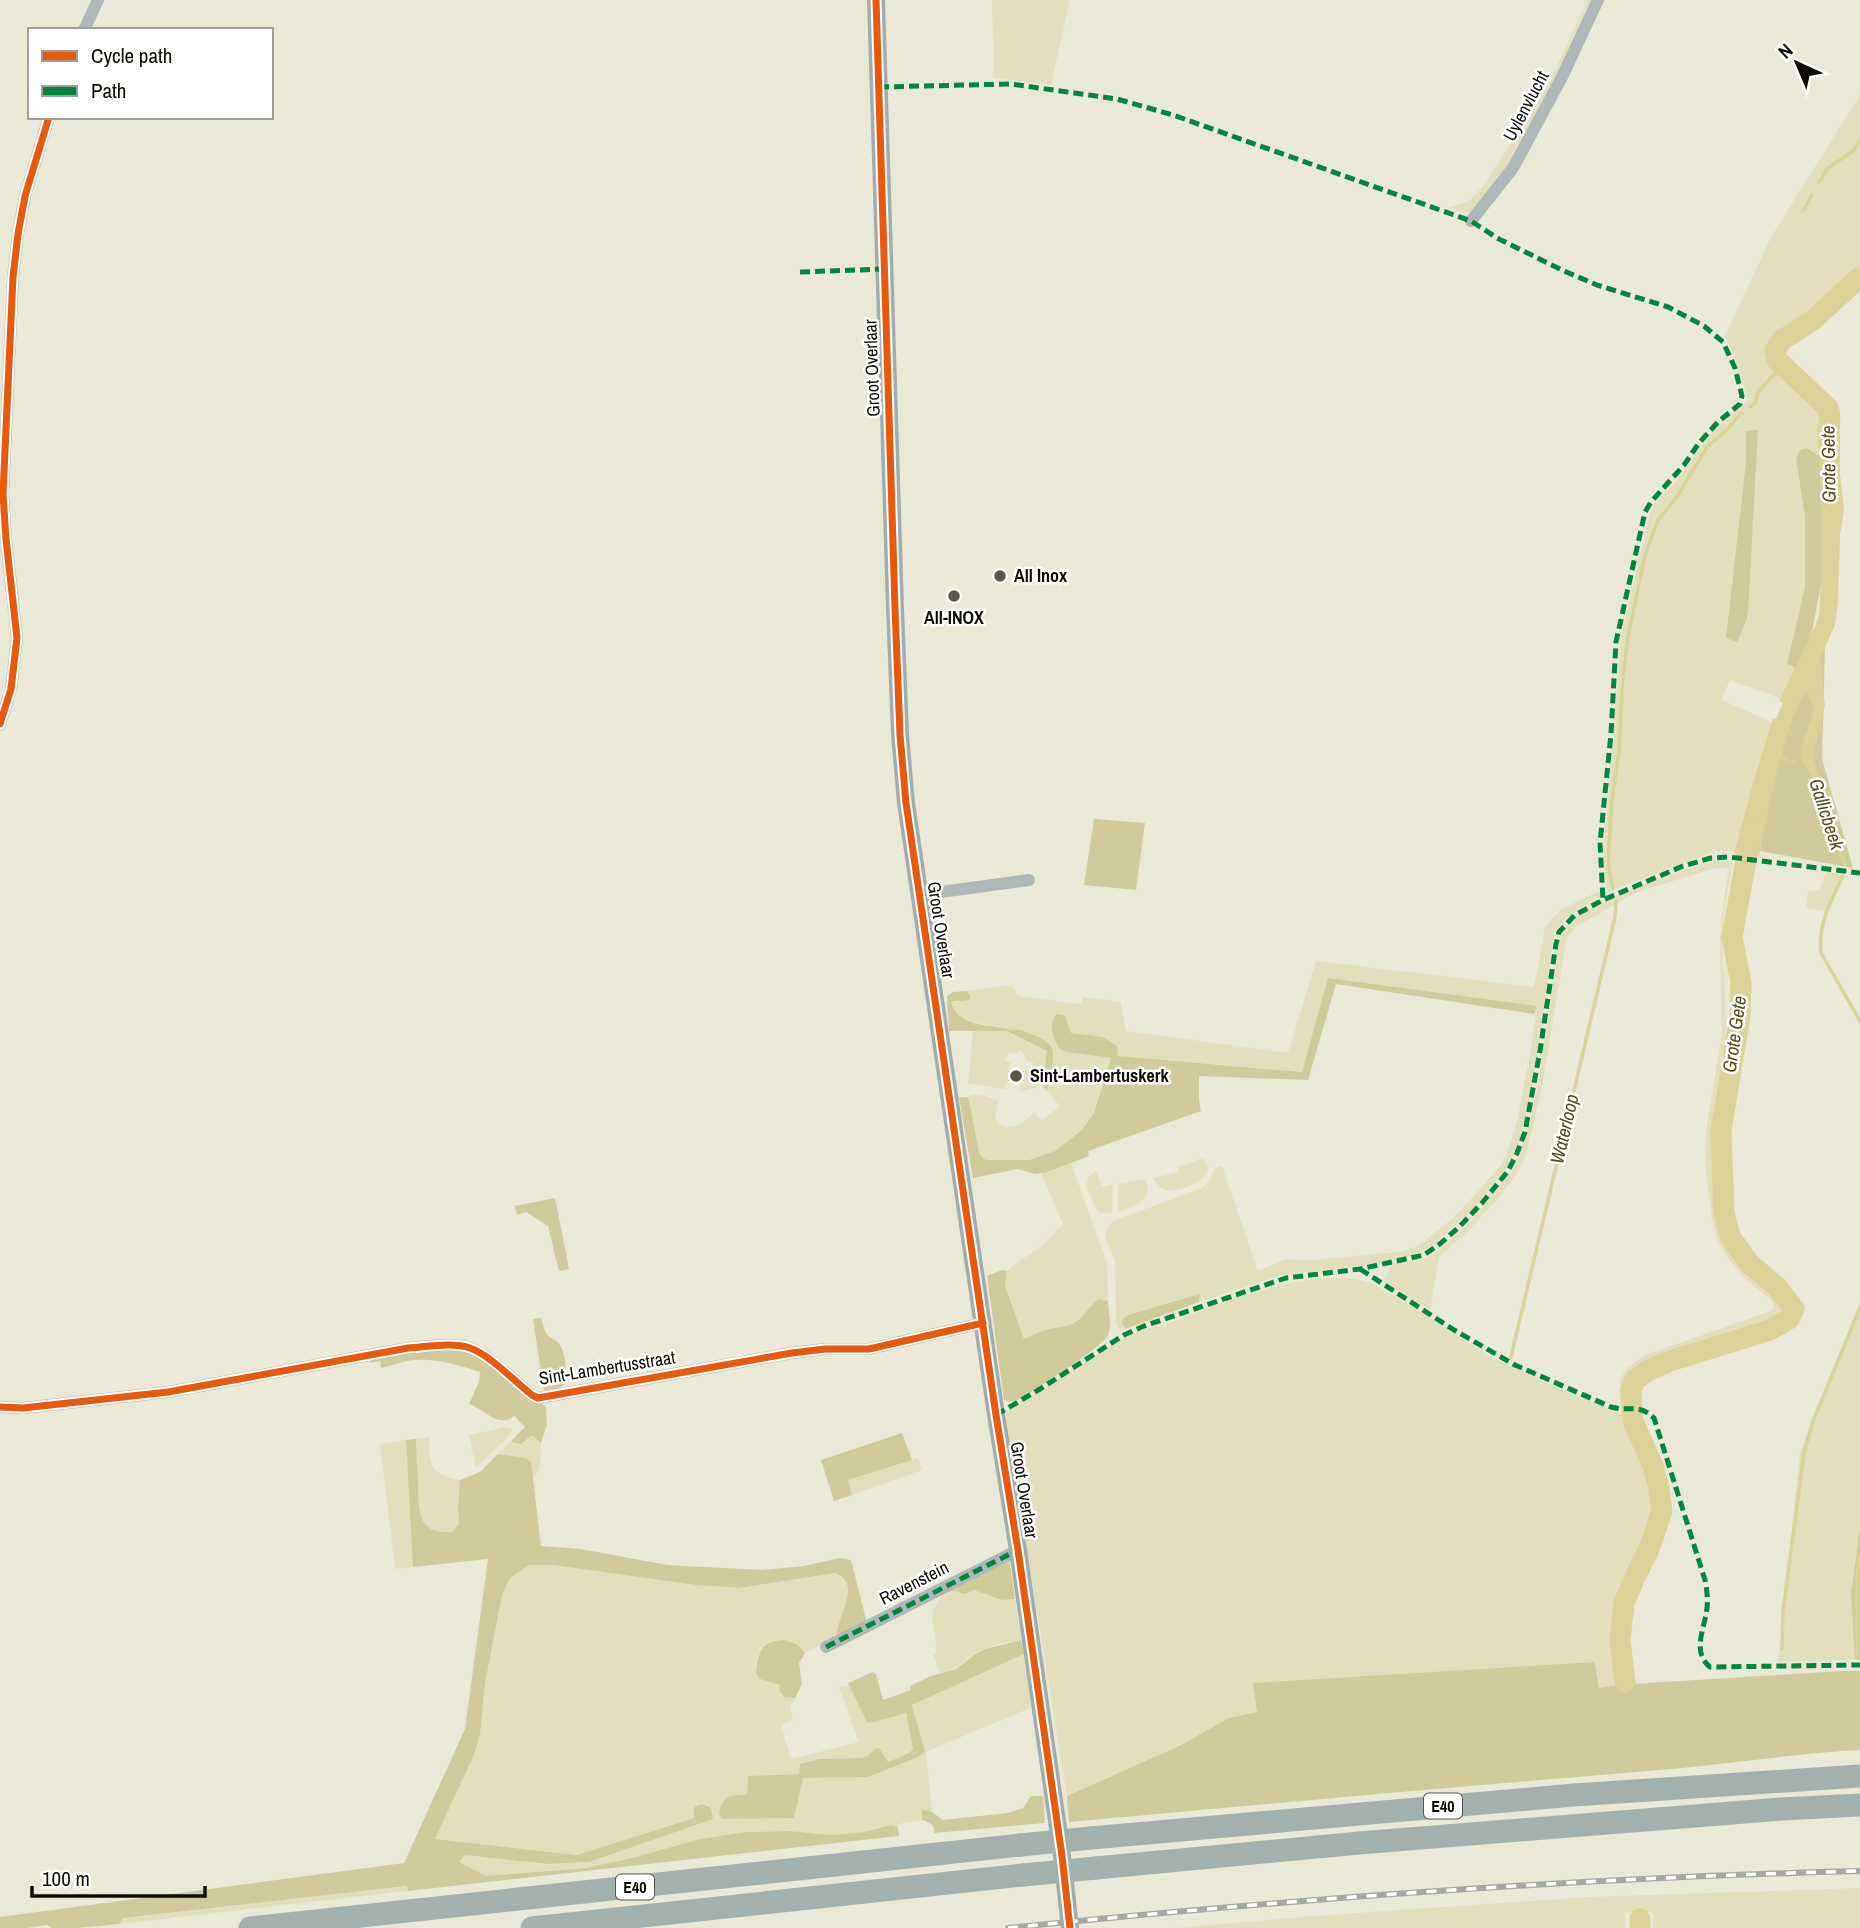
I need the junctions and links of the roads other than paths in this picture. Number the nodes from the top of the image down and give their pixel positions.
1 (98, 0) edge
2 (876, 0) edge
3 (1598, 0) edge
4 (85, 28) edge
5 (48, 119) edge
6 (1471, 221) dead end
7 (0, 724) edge
8 (1029, 880) dead end
9 (919, 895) junction
10 (983, 1323) junction
11 (0, 1407) edge
12 (1018, 1550) junction
13 (826, 1647) dead end
14 (1860, 1776) edge
15 (1860, 1805) edge
16 (250, 1928) edge
17 (532, 1928) edge
18 (1070, 1928) edge

1 - 4 street
2 - 9 main road, Groot Overlaar
3 - 6 street, Uylenvlucht
5 - 7 street
8 - 9 street
9 - 10 main road, Groot Overlaar
10 - 11 street, Sint-Lambertusstraat
10 - 12 main road, Groot Overlaar
12 - 13 street, Ravenstein
12 - 18 main road, Groot Overlaar
14 - 16 highway, E40, bridge
15 - 17 highway, E40, bridge

